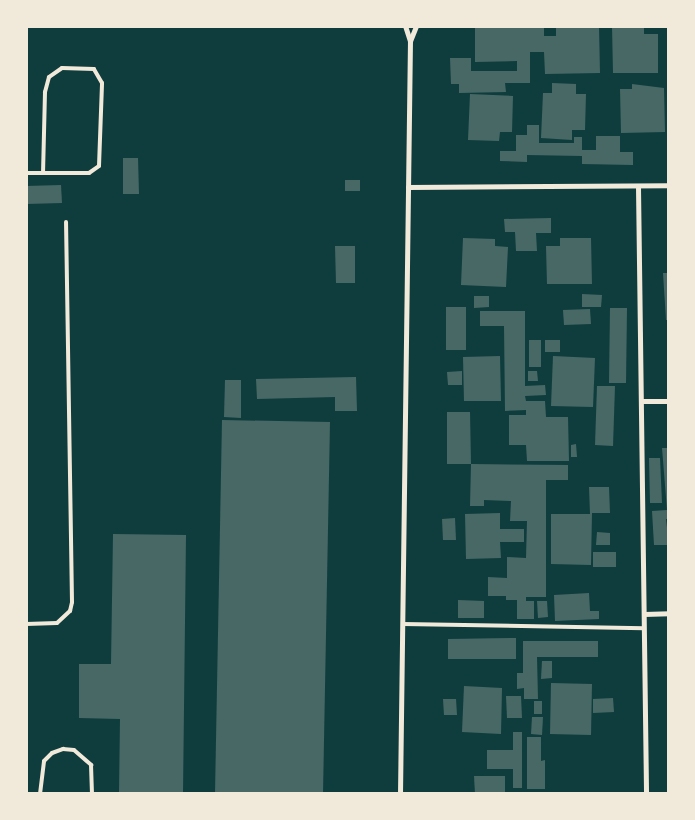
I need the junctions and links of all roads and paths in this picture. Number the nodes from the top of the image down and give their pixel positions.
1 (405, 26) edge
2 (416, 26) edge
3 (410, 41) junction
4 (43, 173) junction
5 (26, 174) edge
6 (669, 185) edge
7 (408, 187) junction
8 (638, 187) junction
9 (66, 222) dead end
10 (641, 401) junction
11 (669, 401) edge
12 (669, 613) edge
13 (644, 614) junction
14 (26, 624) edge
15 (402, 624) junction
16 (644, 628) junction
17 (40, 794) edge
18 (92, 794) edge
19 (400, 794) edge
20 (646, 794) edge

1 - 3 street
2 - 3 street
3 - 7 street
4 - 4 lane
4 - 5 lane
6 - 8 street
7 - 8 street
7 - 15 street
8 - 10 street
9 - 14 lane
10 - 11 street
10 - 13 street
12 - 13 street
13 - 16 street
15 - 16 lane
15 - 19 street
16 - 20 street
17 - 18 lane

